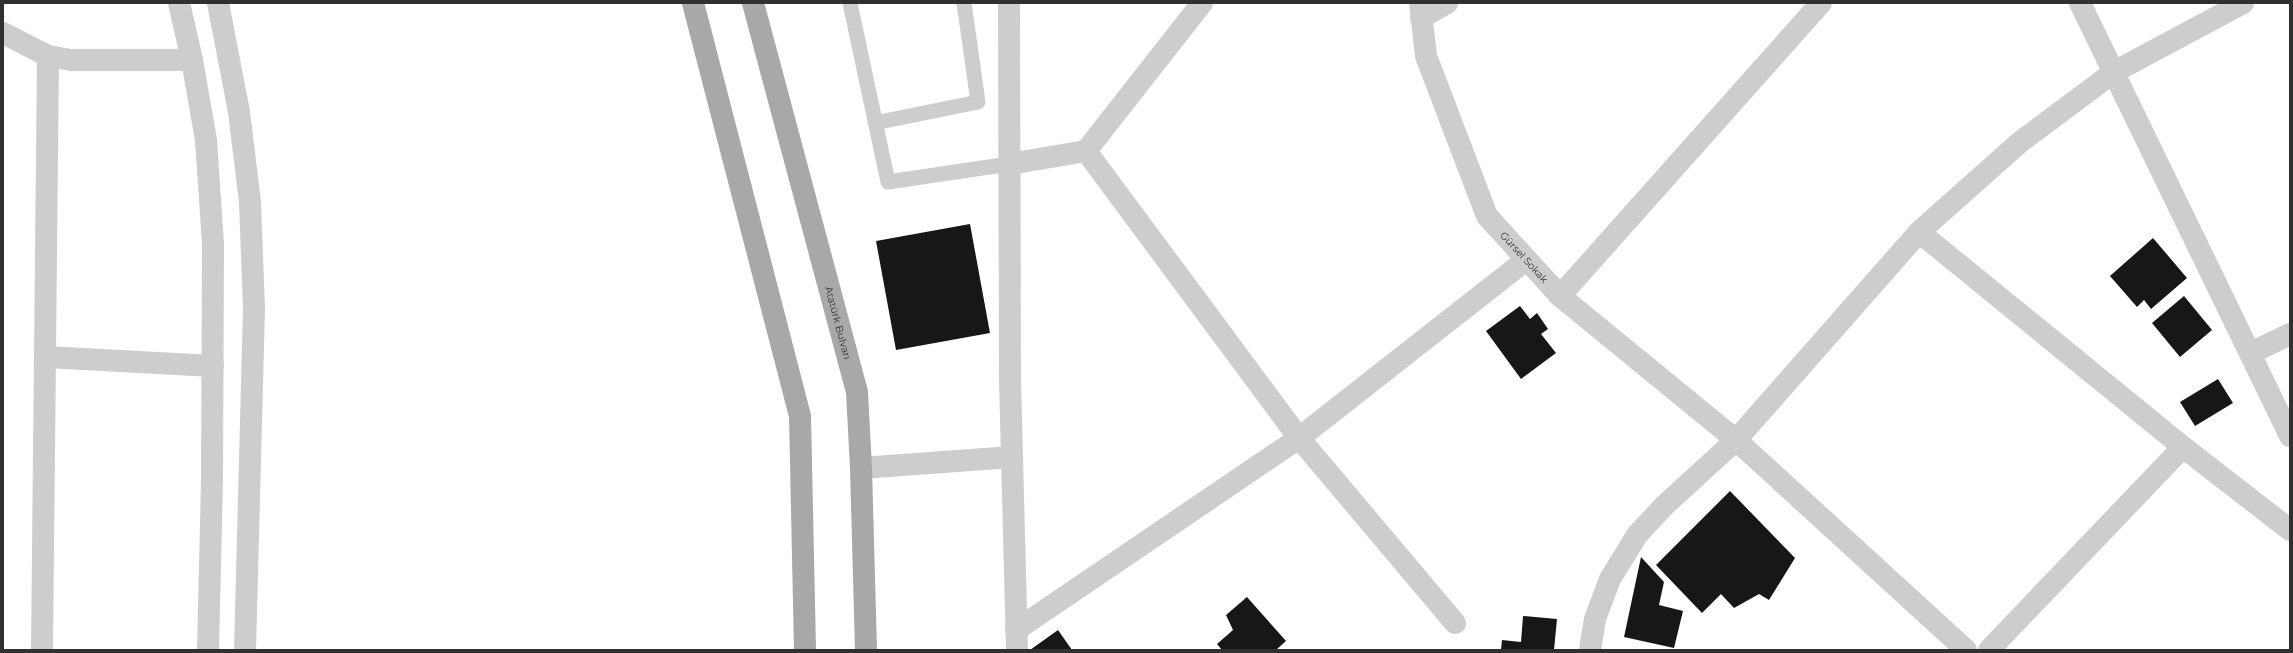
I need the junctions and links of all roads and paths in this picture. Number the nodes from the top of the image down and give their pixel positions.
1 (179, 3) edge
2 (218, 3) edge
3 (693, 3) edge
4 (753, 3) edge
5 (850, 3) edge
6 (964, 3) edge
7 (1009, 3) edge
8 (1202, 3) edge
9 (1447, 3) edge
10 (1821, 3) edge
11 (2080, 3) edge
12 (2243, 3) edge
13 (1420, 10) edge
14 (3, 33) edge
15 (48, 56) junction
16 (192, 60) junction
17 (2114, 72) junction
18 (875, 123) junction
19 (1086, 151) junction
20 (1009, 164) junction
21 (1919, 232) junction
22 (1526, 260) junction
23 (1560, 296) junction
24 (2290, 334) edge
25 (2251, 353) junction
26 (46, 357) junction
27 (213, 366) junction
28 (2290, 436) edge
29 (1299, 438) junction
30 (1736, 440) junction
31 (2183, 447) junction
32 (1012, 457) junction
33 (862, 468) junction
34 (2290, 530) edge
35 (1455, 623) dead end
36 (1017, 640) edge
37 (42, 650) edge
38 (208, 650) edge
39 (245, 650) edge
40 (805, 650) edge
41 (866, 650) edge
42 (1590, 650) edge
43 (1966, 650) edge
44 (1989, 650) edge

1 - 16 street
2 - 39 street
3 - 40 main road
4 - 33 main road, Atatürk Bulvarı
5 - 18 lane
6 - 18 lane
7 - 20 street
8 - 19 street
9 - 13 street
10 - 23 street
11 - 17 street
12 - 17 street
13 - 22 street, Gürsel Sokak
14 - 15 street
15 - 16 street
15 - 26 street
16 - 27 street
17 - 21 street
17 - 25 street
18 - 20 lane
19 - 20 street
19 - 29 street
20 - 32 street
21 - 30 street
21 - 31 street
22 - 23 street, Gürsel Sokak
22 - 29 street
23 - 30 street, Gürsel Sokak
24 - 25 street
25 - 28 street
26 - 27 street
26 - 37 street
27 - 38 street
29 - 35 street
29 - 36 street
30 - 42 street
30 - 43 street, Gürsel Sokak
31 - 34 street
31 - 44 street
32 - 33 street
32 - 36 street
33 - 41 main road, Atatürk Bulvarı

